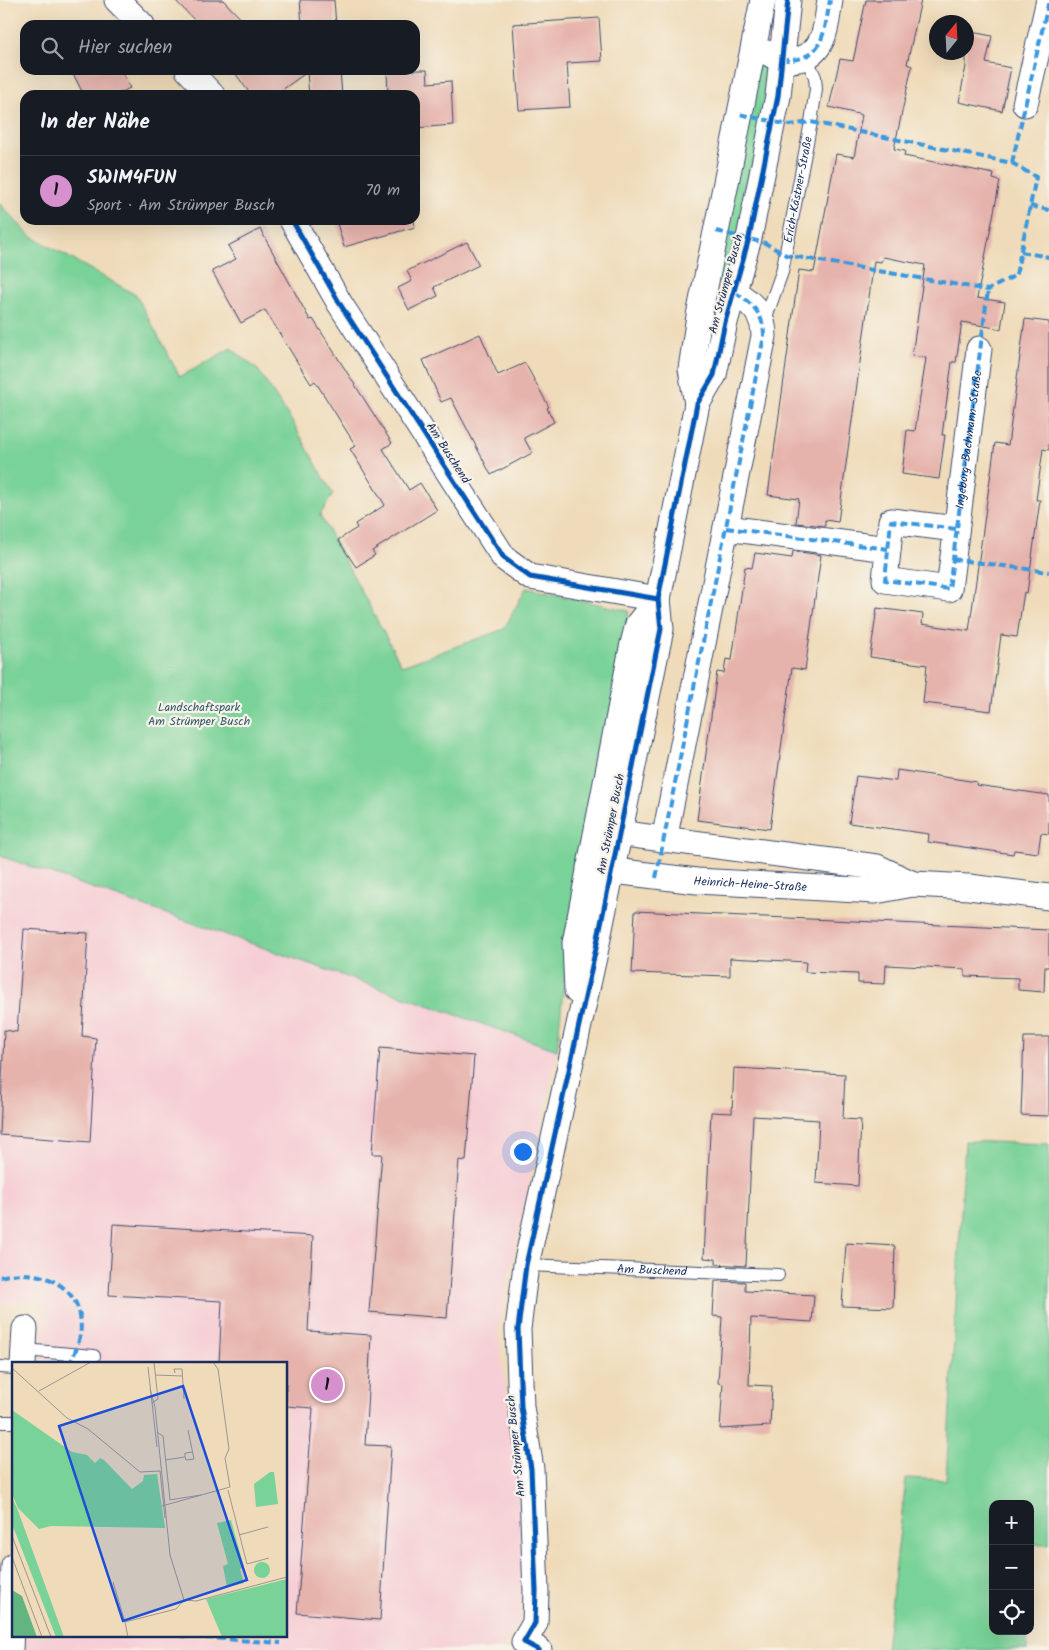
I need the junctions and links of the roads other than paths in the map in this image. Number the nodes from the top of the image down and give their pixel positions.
1 (117, 0) edge
2 (763, 0) edge
3 (788, 0) edge
4 (830, 0) edge
5 (1048, 0) edge
6 (137, 20) edge
7 (754, 38) junction
8 (806, 57) junction
9 (781, 60) junction
10 (193, 75) edge
11 (207, 90) edge
12 (1025, 104) dead end
13 (295, 225) edge
14 (734, 292) junction
15 (764, 323) junction
16 (979, 350) dead end
17 (697, 404) junction
18 (726, 528) junction
19 (956, 529) junction
20 (888, 550) junction
21 (658, 599) junction
22 (608, 832) junction
23 (664, 840) junction
24 (601, 870) junction
25 (913, 884) junction
26 (1049, 897) edge
27 (526, 1265) junction
28 (778, 1275) dead end
29 (22, 1353) edge
30 (94, 1356) dead end
31 (0, 1368) edge
32 (9, 1579) edge
33 (528, 1647) edge
34 (10, 1650) edge

1 - 6 street
2 - 7 street, Am Strümper Busch
3 - 9 street, Am Strümper Busch
4 - 8 street
5 - 12 street
7 - 9 street
7 - 17 street, Am Strümper Busch
8 - 9 street
8 - 15 lane, Erich-Kästner-Straße
9 - 14 street, Am Strümper Busch
10 - 11 street
13 - 21 street, Am Buschend
14 - 15 street
14 - 17 street, Am Strümper Busch
15 - 18 street
16 - 19 street, Ingeborg-Bachmann-Straße
17 - 21 street, Am Strümper Busch
18 - 20 street
18 - 23 street
19 - 20 street, Ingeborg-Bachmann-Straße
19 - 20 street, Ingeborg-Bachmann-Straße
21 - 22 street, Am Strümper Busch
22 - 23 street, Heinrich-Heine-Straße
22 - 24 street, Am Strümper Busch
23 - 25 street, Heinrich-Heine-Straße
24 - 25 street, Heinrich-Heine-Straße
24 - 27 street, Am Strümper Busch
25 - 26 street, Heinrich-Heine-Straße
27 - 28 lane, Am Buschend
27 - 33 street, Am Strümper Busch
29 - 30 lane
29 - 31 lane
32 - 34 street

